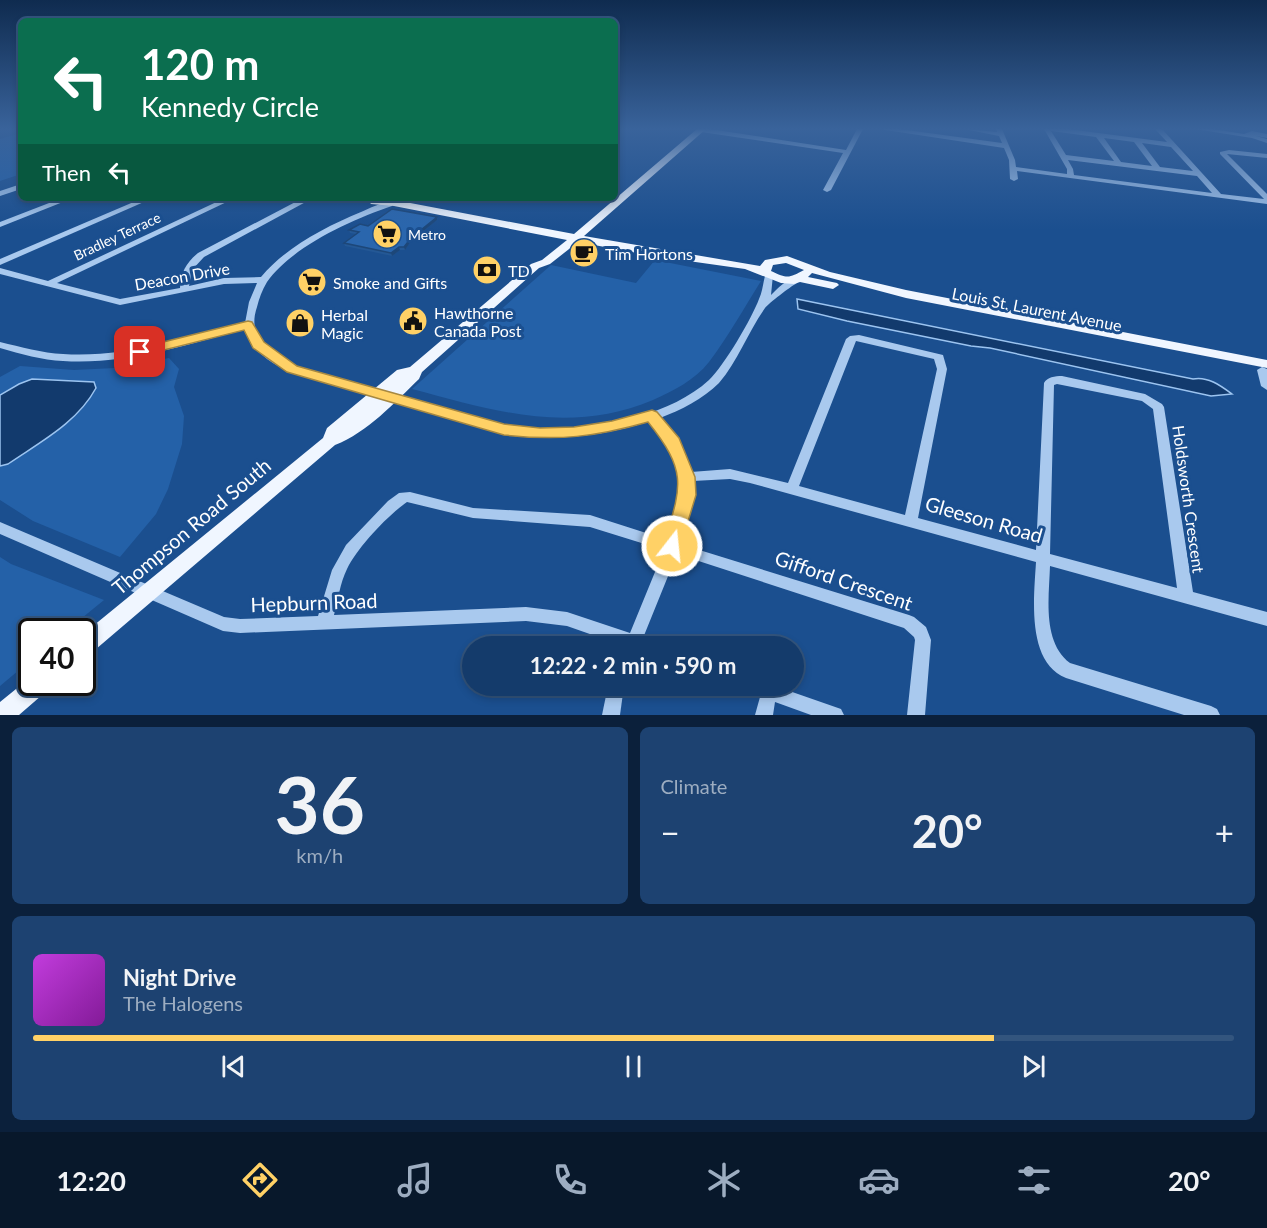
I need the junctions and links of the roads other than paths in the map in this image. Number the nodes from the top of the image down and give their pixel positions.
1 (652, 162) edge
2 (661, 162) edge
3 (842, 162) edge
4 (1012, 162) edge
5 (1066, 162) edge
6 (1106, 162) edge
7 (1153, 162) edge
8 (1189, 162) edge
9 (1231, 162) edge
10 (1119, 164) joint
11 (1014, 169) junction
12 (1158, 169) junction
13 (1199, 174) junction
14 (1071, 177) junction
15 (1014, 179) dead end
16 (18, 187) edge
17 (827, 190) dead end
18 (618, 191) edge
19 (0, 194) edge
20 (1220, 197) junction
21 (618, 198) edge
22 (1267, 200) edge
23 (61, 201) edge
24 (142, 201) edge
25 (225, 201) edge
26 (303, 201) edge
27 (370, 201) edge
28 (374, 201) edge
29 (398, 201) edge
30 (429, 201) edge
31 (608, 201) edge
32 (614, 201) edge
33 (392, 204) junction
34 (351, 220) junction
35 (0, 225) edge
36 (574, 234) junction
37 (774, 260) junction
38 (0, 262) edge
39 (0, 271) edge
40 (767, 273) junction
41 (800, 275) junction
42 (265, 280) junction
43 (48, 284) junction
44 (185, 290) junction
45 (763, 304) junction
46 (248, 325) junction
47 (2, 348) edge
48 (1265, 368) edge
49 (1267, 386) edge
50 (384, 395) junction
51 (652, 416) junction
52 (687, 477) junction
53 (792, 489) junction
54 (911, 520) junction
55 (0, 528) edge
56 (672, 546) junction
57 (1043, 558) junction
58 (149, 592) junction
59 (1186, 598) junction
60 (1267, 619) edge
61 (324, 623) junction
62 (96, 636) edge
63 (612, 636) edge
64 (639, 636) edge
65 (24, 696) edge
66 (614, 696) edge
67 (768, 696) edge
68 (780, 696) edge
69 (2, 715) edge
70 (611, 715) edge
71 (764, 715) edge
72 (835, 715) edge
73 (916, 715) edge
74 (1211, 715) edge

1 - 18 main road
2 - 21 main road, Thompson Road South
3 - 17 street
4 - 11 street
5 - 14 street
6 - 10 street
7 - 12 street
8 - 13 street
9 - 22 street
10 - 12 street
11 - 14 street
11 - 15 street
12 - 13 street
13 - 20 street
14 - 20 street
16 - 19 street
20 - 22 street
23 - 35 street
24 - 38 street
25 - 43 street, Bradley Terrace
26 - 44 street
27 - 34 street
28 - 33 main road
29 - 33 main road
30 - 36 main road
31 - 36 main road, Thompson Road South
32 - 36 main road, Thompson Road South
33 - 34 street
33 - 36 main road
34 - 42 street
36 - 37 main road
36 - 40 main road
36 - 50 main road, Thompson Road South
37 - 40 main road
37 - 41 main road
39 - 43 street, Deacon Drive
40 - 41 main road
40 - 45 street
41 - 45 street
41 - 48 main road, Louis St. Laurent Avenue
42 - 44 street, Deacon Drive
42 - 46 street
43 - 44 street, Deacon Drive
45 - 51 street
46 - 47 street
46 - 50 street
48 - 49 street
50 - 51 street
50 - 58 main road, Thompson Road South
51 - 52 street
52 - 53 street, Gleeson Road
52 - 56 street
53 - 54 street, Gleeson Road
53 - 54 street
54 - 57 street, Gleeson Road
55 - 58 street, Hepburn Road
56 - 61 street, Gifford Crescent
56 - 64 street
56 - 73 street, Gifford Crescent
57 - 59 street, Gleeson Road
57 - 59 street, Holdsworth Crescent
57 - 74 street
58 - 61 street, Hepburn Road
58 - 62 main road, Thompson Road South
59 - 60 street, Gleeson Road
61 - 63 street, Hepburn Road
65 - 69 main road
66 - 70 street
67 - 71 street
68 - 72 street

